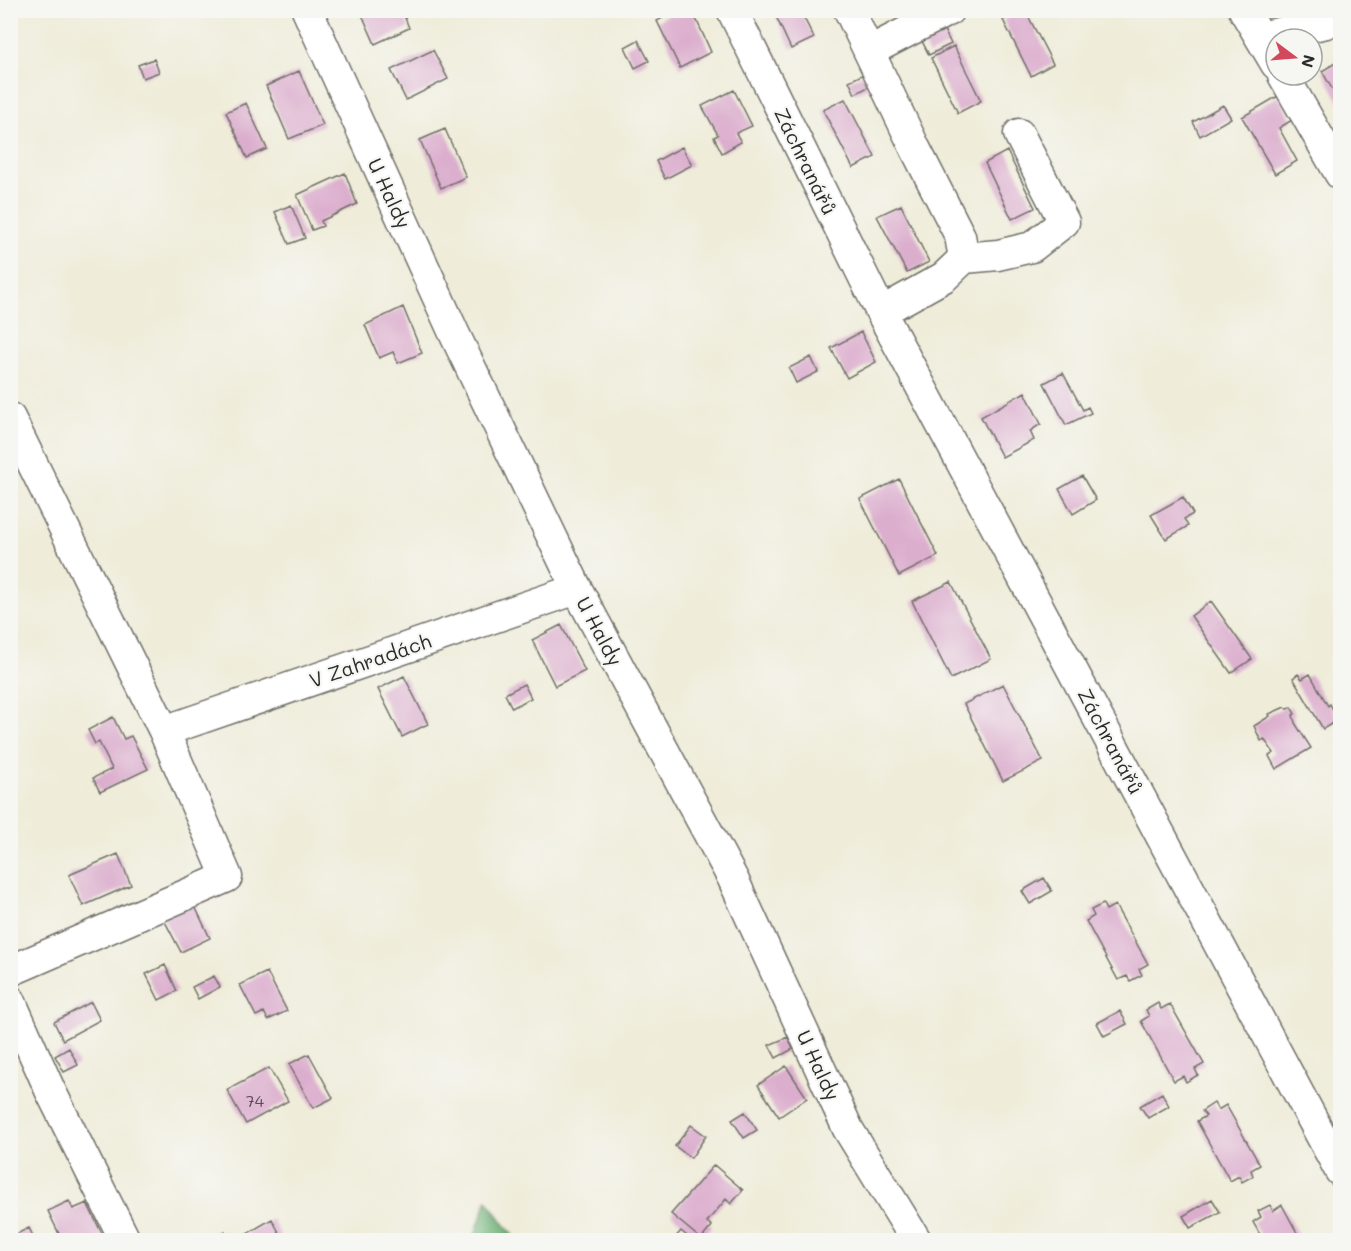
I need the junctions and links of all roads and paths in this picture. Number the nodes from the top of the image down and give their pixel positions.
1 (307, 10) edge
2 (732, 10) edge
3 (849, 10) edge
4 (949, 10) edge
5 (1244, 10) edge
6 (1341, 15) edge
7 (1260, 37) junction
8 (1264, 44) edge
9 (870, 51) junction
10 (1290, 87) edge
11 (1019, 134) dead end
12 (1341, 174) edge
13 (964, 258) junction
14 (881, 312) junction
15 (10, 418) edge
16 (577, 589) junction
17 (164, 731) junction
18 (10, 971) edge
19 (10, 1000) edge
20 (1341, 1171) edge
21 (125, 1240) edge
22 (916, 1240) edge

1 - 16 street, U Haldy
2 - 14 street, Záchranářů
3 - 9 street
4 - 9 street
5 - 7 street
6 - 7 street
7 - 8 street
9 - 13 street
10 - 12 street
11 - 13 street
13 - 14 street
14 - 20 street, Záchranářů
15 - 17 street
16 - 17 street, V Zahradách
16 - 22 street, U Haldy
17 - 18 street
19 - 21 street

